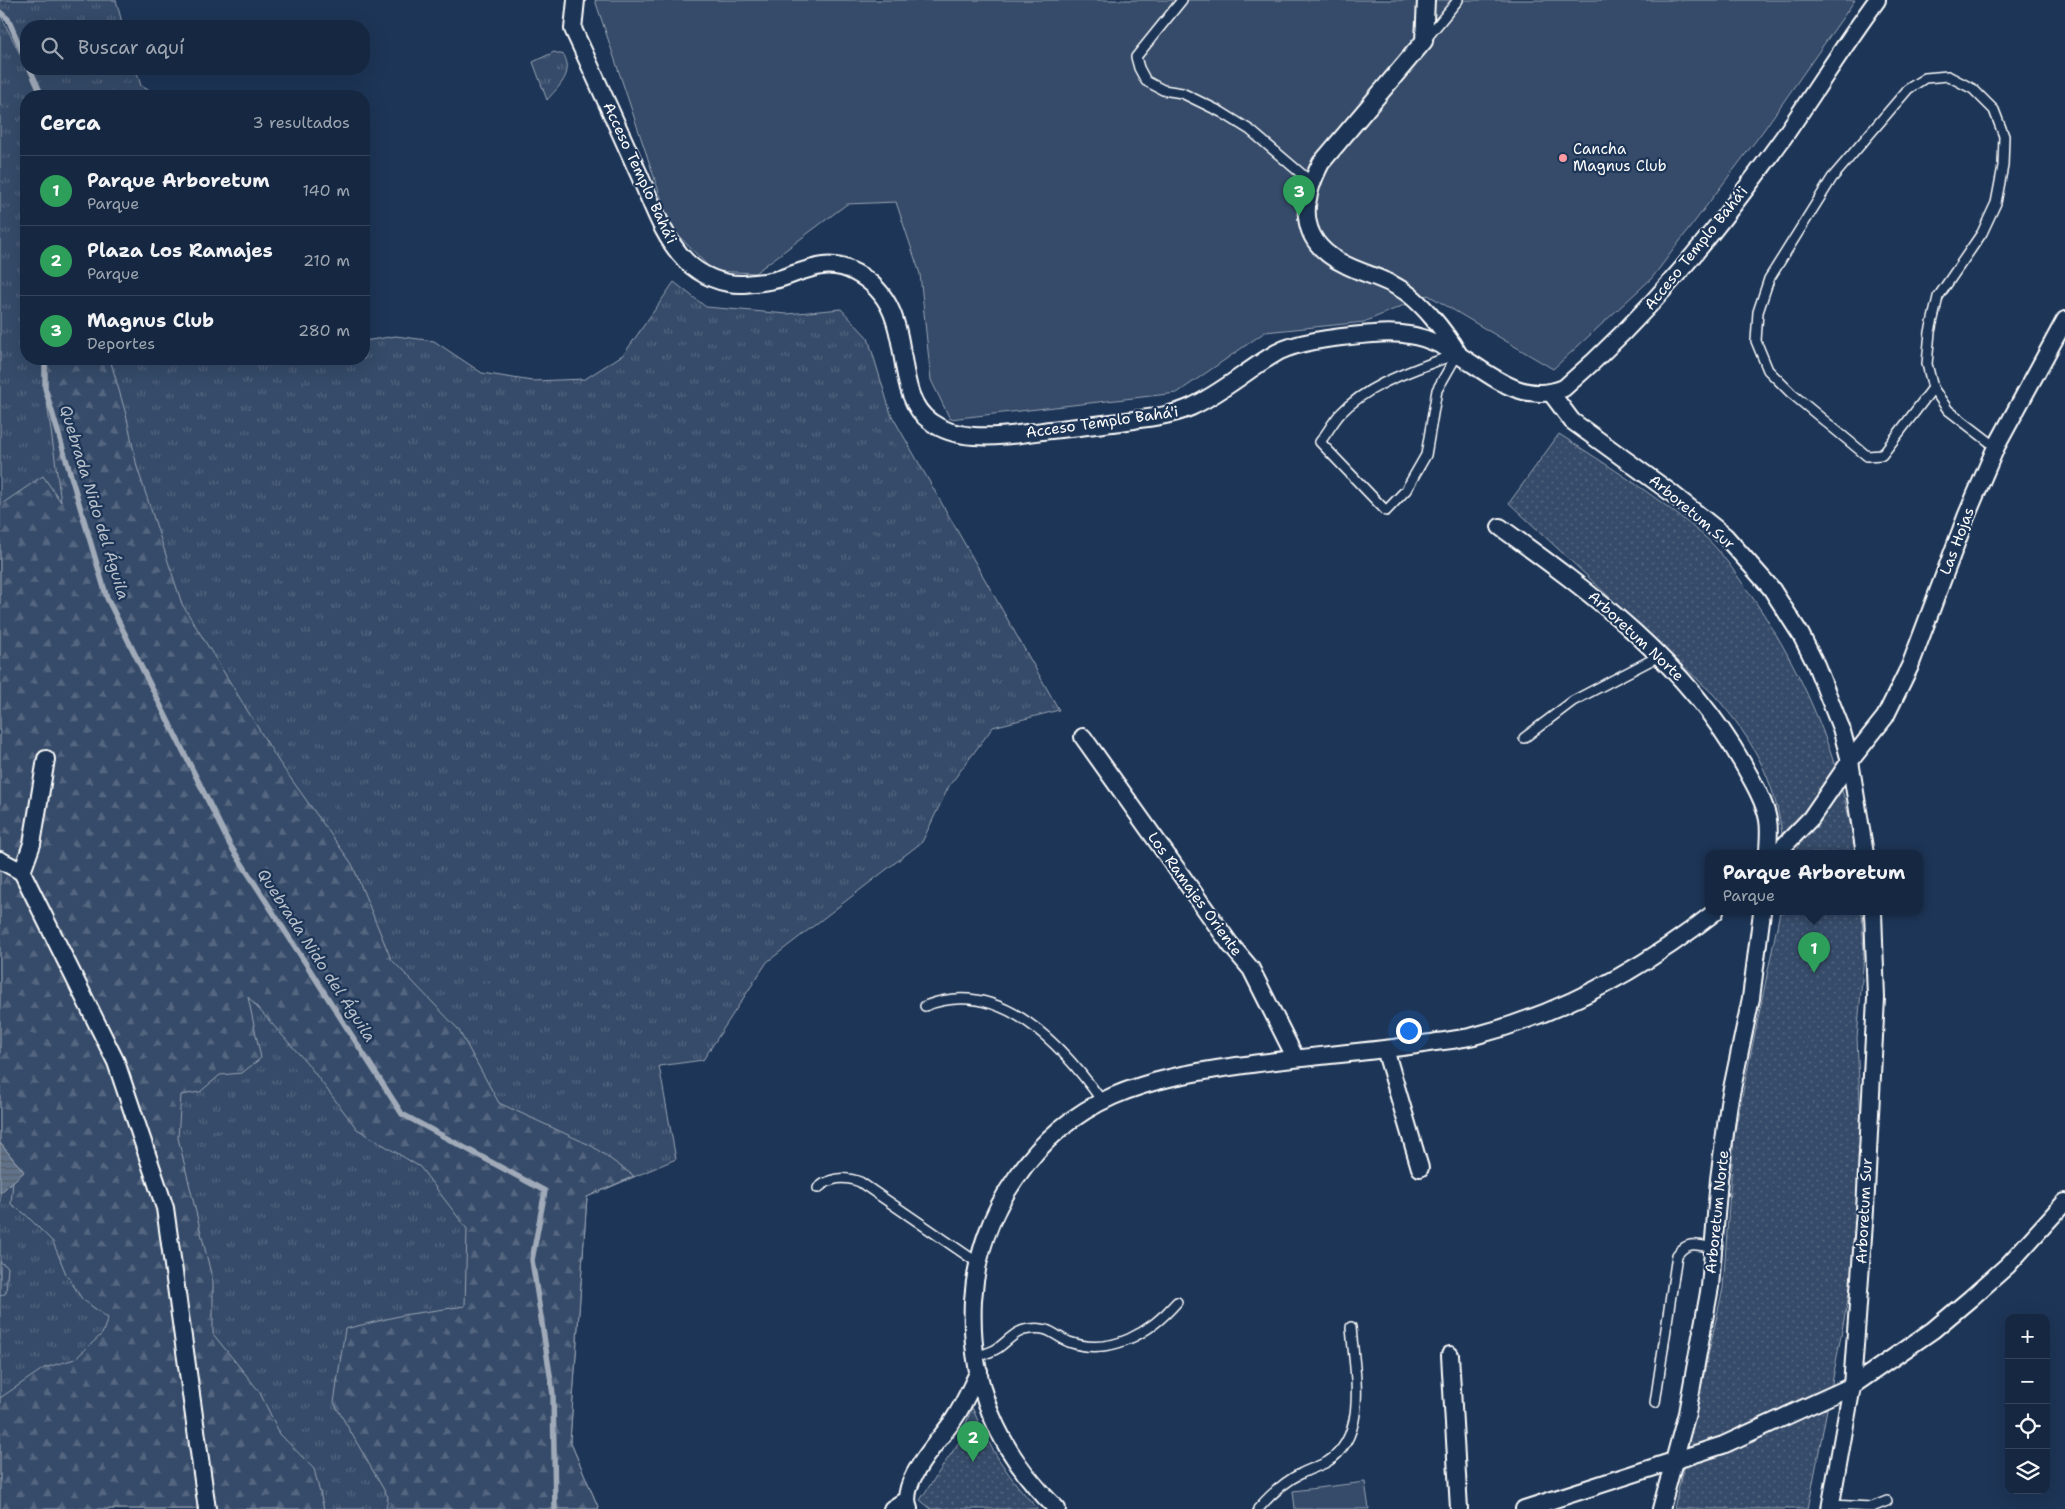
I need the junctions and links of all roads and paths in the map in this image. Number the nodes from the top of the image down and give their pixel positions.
1 (576, 0) edge
2 (1182, 0) edge
3 (1426, 0) edge
4 (1458, 0) edge
5 (1877, 0) edge
6 (1424, 41) junction
7 (1311, 182) junction
8 (2065, 320) edge
9 (1458, 354) junction
10 (1933, 388) junction
11 (1551, 393) junction
12 (1996, 447) junction
13 (1500, 527) dead end
14 (1661, 655) junction
15 (1083, 737) dead end
16 (1524, 738) dead end
17 (46, 759) dead end
18 (1850, 761) junction
19 (1768, 850) edge
20 (1780, 850) edge
21 (1864, 850) edge
22 (0, 860) edge
23 (22, 872) junction
24 (1711, 915) edge
25 (1762, 915) edge
26 (1873, 915) edge
27 (925, 1006) dead end
28 (1385, 1049) junction
29 (1295, 1057) junction
30 (1102, 1101) junction
31 (1420, 1168) dead end
32 (818, 1188) dead end
33 (2065, 1202) edge
34 (1713, 1248) junction
35 (978, 1263) junction
36 (1177, 1302) dead end
37 (1351, 1327) dead end
38 (1450, 1355) dead end
39 (978, 1363) junction
40 (1852, 1386) junction
41 (1655, 1403) dead end
42 (1673, 1462) junction
43 (1887, 1501) dead end
44 (902, 1506) edge
45 (1830, 1507) edge
46 (207, 1509) edge
47 (1057, 1509) edge
48 (1258, 1509) edge
49 (1459, 1509) edge
50 (1524, 1509) edge
51 (1661, 1509) edge

1 - 9 street, Acceso Templo Bahá'i
2 - 7 lane
3 - 6 street
4 - 6 lane
5 - 11 street, Acceso Templo Bahá'i
6 - 7 street
7 - 9 street
8 - 12 street, Las Hojas
9 - 9 lane
9 - 11 street, Acceso Templo Bahá'i
10 - 10 lane
10 - 12 lane
11 - 18 street, Arboretum Sur
12 - 18 street, Las Hojas
13 - 14 street, Arboretum Norte
14 - 16 lane
14 - 19 street, Arboretum Norte
15 - 29 street, Los Ramajes Oriente
17 - 23 street
18 - 20 street
18 - 21 street, Arboretum Sur
22 - 23 street
23 - 46 street
24 - 28 street
25 - 34 street, Arboretum Norte
26 - 40 street, Arboretum Sur
27 - 30 lane
28 - 29 street
28 - 31 street
29 - 30 street
30 - 35 street
32 - 35 lane
33 - 40 street
34 - 41 lane
34 - 42 street, Arboretum Norte
35 - 39 street
36 - 39 lane
37 - 48 lane
38 - 49 street
39 - 44 street
39 - 47 street
40 - 42 street
40 - 45 street, Arboretum Sur
42 - 50 street
42 - 51 street, Arboretum Norte
43 - 45 lane

